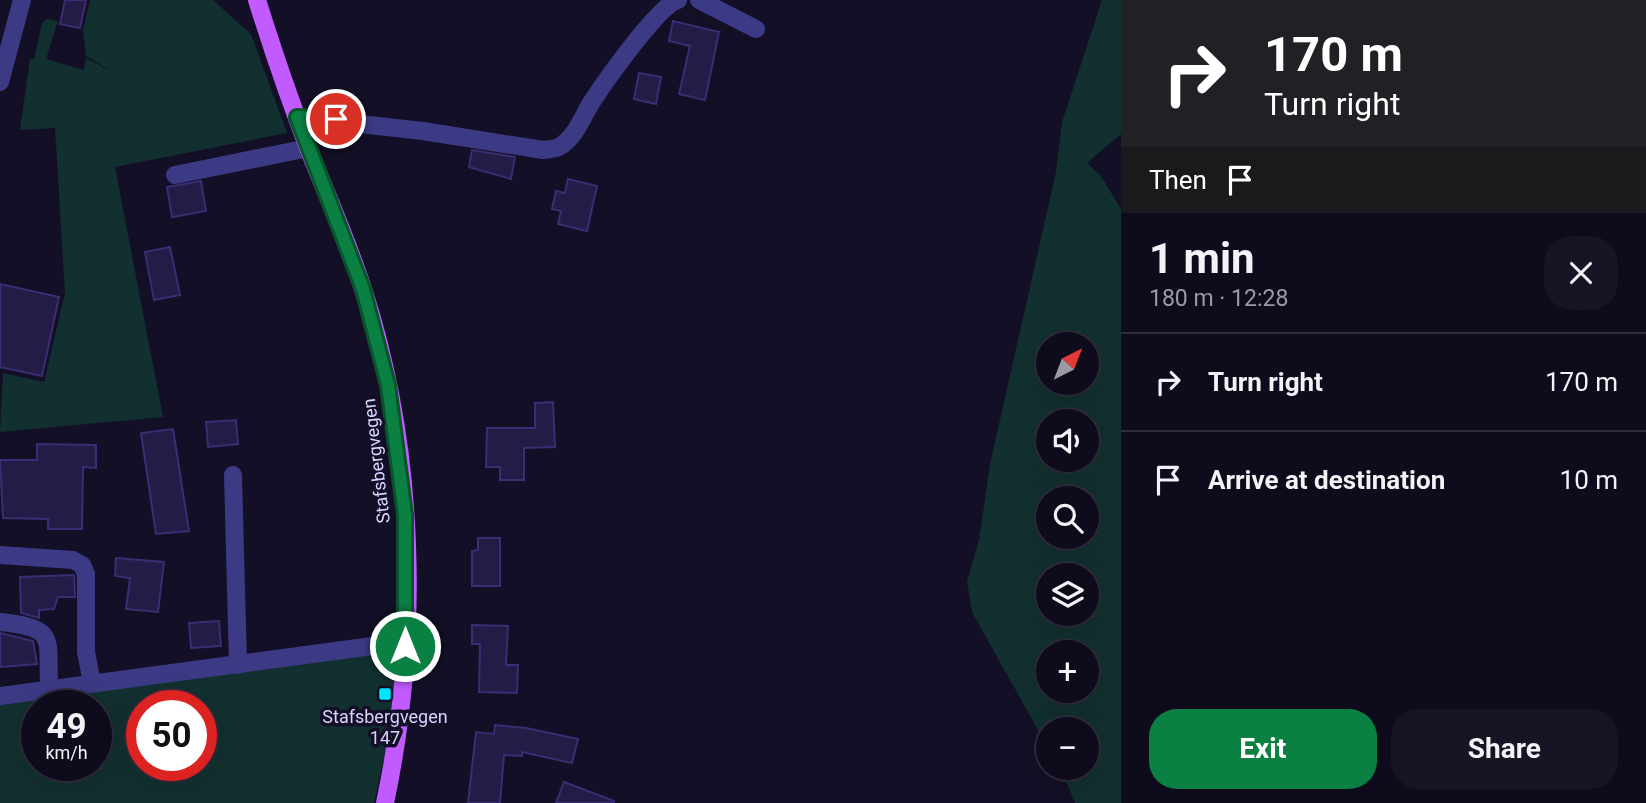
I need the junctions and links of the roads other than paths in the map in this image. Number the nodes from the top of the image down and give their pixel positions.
1 (22, 0) edge
2 (257, 0) edge
3 (678, 0) edge
4 (699, 0) edge
5 (756, 29) dead end
6 (0, 82) edge
7 (297, 117) junction
8 (308, 148) junction
9 (175, 175) dead end
10 (233, 475) dead end
11 (0, 555) edge
12 (0, 622) edge
13 (405, 646) junction
14 (238, 665) junction
15 (92, 683) junction
16 (49, 689) junction
17 (0, 695) edge
18 (385, 803) edge

1 - 6 street
2 - 7 main road, Stafsbergvegen
3 - 7 street
4 - 5 street
7 - 8 main road, Stafsbergvegen
8 - 9 street
8 - 13 main road, Stafsbergvegen
10 - 14 street
11 - 15 street
12 - 16 street
13 - 14 street
13 - 18 main road, Stafsbergvegen
14 - 15 street
15 - 16 street
16 - 17 street

